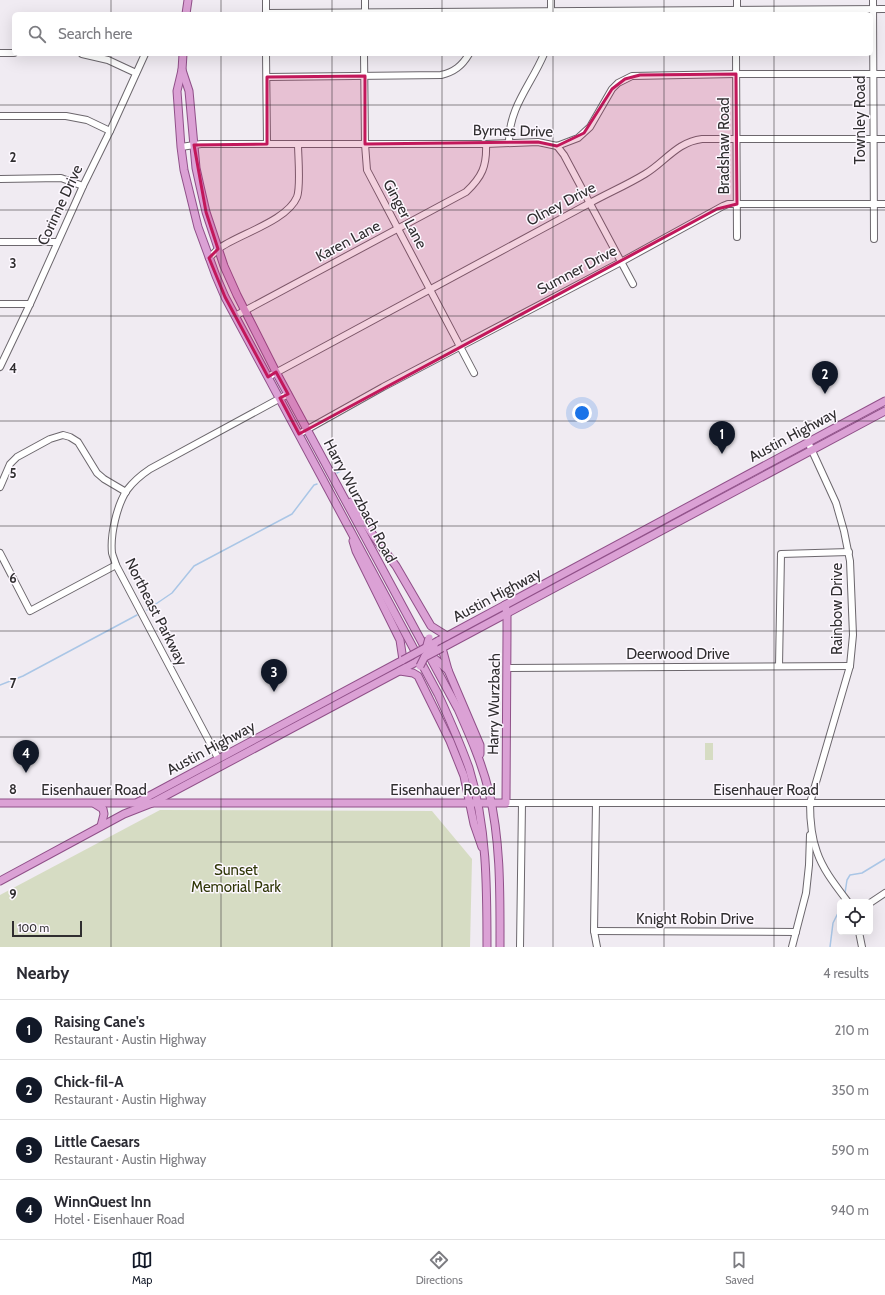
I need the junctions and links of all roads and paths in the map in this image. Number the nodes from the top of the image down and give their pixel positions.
1 (188, 0) edge
2 (266, 0) edge
3 (365, 0) edge
4 (551, 0) edge
5 (737, 0) edge
6 (873, 0) edge
7 (873, 9) junction
8 (885, 9) edge
9 (186, 12) edge
10 (266, 12) edge
11 (365, 12) edge
12 (551, 12) edge
13 (737, 12) edge
14 (0, 53) edge
15 (12, 53) edge
16 (91, 56) edge
17 (144, 56) edge
18 (183, 56) edge
19 (266, 56) edge
20 (364, 56) edge
21 (468, 56) edge
22 (543, 56) edge
23 (736, 56) edge
24 (182, 70) junction
25 (136, 72) junction
26 (736, 74) junction
27 (873, 74) junction
28 (885, 74) edge
29 (365, 76) junction
30 (266, 77) junction
31 (0, 116) edge
32 (110, 131) junction
33 (737, 139) junction
34 (873, 139) junction
35 (885, 139) edge
36 (509, 142) junction
37 (267, 144) junction
38 (298, 144) junction
39 (365, 144) junction
40 (486, 144) junction
41 (194, 145) junction
42 (557, 146) junction
43 (181, 147) junction
44 (0, 179) edge
45 (83, 186) junction
46 (590, 203) junction
47 (737, 204) junction
48 (873, 204) junction
49 (885, 204) edge
50 (398, 229) junction
51 (737, 237) dead end
52 (874, 239) dead end
53 (0, 242) edge
54 (57, 242) junction
55 (218, 249) junction
56 (209, 258) junction
57 (621, 262) junction
58 (633, 284) dead end
59 (429, 289) junction
60 (0, 304) edge
61 (30, 304) junction
62 (245, 310) junction
63 (236, 316) junction
64 (461, 347) junction
65 (0, 367) edge
66 (276, 372) junction
67 (474, 373) dead end
68 (268, 377) junction
69 (288, 394) junction
70 (280, 398) junction
71 (885, 401) edge
72 (885, 411) edge
73 (307, 429) junction
74 (299, 434) junction
75 (808, 442) junction
76 (812, 450) junction
77 (0, 487) edge
78 (126, 492) junction
79 (341, 492) junction
80 (337, 504) junction
81 (350, 529) junction
82 (366, 539) junction
83 (849, 552) junction
84 (0, 553) edge
85 (116, 565) junction
86 (505, 605) junction
87 (507, 614) junction
88 (431, 626) junction
89 (448, 636) junction
90 (400, 640) junction
91 (439, 650) junction
92 (423, 654) junction
93 (403, 660) junction
94 (779, 666) junction
95 (850, 666) junction
96 (507, 668) junction
97 (448, 670) junction
98 (383, 671) junction
99 (400, 671) junction
100 (418, 676) junction
101 (360, 692) junction
102 (218, 758) junction
103 (480, 762) junction
104 (0, 803) edge
105 (93, 803) junction
106 (136, 803) junction
107 (152, 803) junction
108 (469, 803) junction
109 (477, 803) junction
110 (492, 803) junction
111 (506, 803) junction
112 (522, 803) junction
113 (596, 803) junction
114 (810, 803) junction
115 (885, 803) edge
116 (124, 814) junction
117 (101, 826) junction
118 (811, 826) junction
119 (484, 854) junction
120 (0, 881) edge
121 (885, 893) edge
122 (846, 899) edge
123 (873, 901) edge
124 (594, 931) junction
125 (796, 932) junction
126 (860, 935) edge
127 (488, 947) edge
128 (500, 947) edge
129 (520, 947) edge
130 (597, 947) edge
131 (792, 947) edge
132 (862, 947) edge

1 - 9 main road
2 - 10 street
3 - 11 street
4 - 12 street
5 - 13 street
6 - 7 street, Townley Road
7 - 8 street
7 - 13 street
7 - 27 street, Townley Road
12 - 13 street
14 - 15 street
16 - 25 street
17 - 25 street, Corinne Drive
18 - 24 main road, Harry Wurzbach Road
19 - 30 street
20 - 29 street, Ginger Lane
21 - 29 street
22 - 36 street
23 - 26 street, Bradshaw Road
24 - 41 main road, Harry Wurzbach Road
24 - 43 main road, Harry Wurzbach Road
25 - 32 street, Corinne Drive
26 - 27 street, Byrnes Drive
26 - 33 street, Bradshaw Road
26 - 42 street, Byrnes Drive
27 - 28 street, Byrnes Drive
27 - 34 street, Townley Road
29 - 30 street
29 - 39 street, Ginger Lane
30 - 37 street
31 - 32 street
32 - 45 street, Corinne Drive
33 - 34 street, Olney Drive
33 - 46 street, Olney Drive
33 - 47 street, Bradshaw Road
34 - 35 street, Olney Drive
34 - 48 street, Townley Road
36 - 40 street, Byrnes Drive
36 - 42 street, Byrnes Drive
37 - 38 street, Byrnes Drive
37 - 41 street, Byrnes Drive
38 - 39 street, Byrnes Drive
38 - 55 street
39 - 40 street, Byrnes Drive
39 - 50 street, Ginger Lane
40 - 50 street, Karen Lane
41 - 43 street, Byrnes Drive
41 - 55 main road, Harry Wurzbach Road
42 - 46 street
43 - 56 main road, Harry Wurzbach Road
44 - 45 street
45 - 54 street, Corinne Drive
46 - 57 street
46 - 59 street, Olney Drive
47 - 48 street, Sumner Drive
47 - 51 street, Bradshaw Road
47 - 57 street, Sumner Drive
48 - 49 street, Sumner Drive
48 - 52 street, Townley Road
50 - 59 street, Ginger Lane
50 - 62 street, Karen Lane
53 - 54 street
54 - 61 street, Corinne Drive
55 - 56 street
55 - 62 main road, Harry Wurzbach Road
56 - 63 main road, Harry Wurzbach Road
57 - 58 street
57 - 64 street, Sumner Drive
59 - 64 street, Ginger Lane
59 - 66 street, Olney Drive
60 - 61 street
61 - 65 street, Corinne Drive
62 - 63 street, Karen Lane
62 - 66 main road, Harry Wurzbach Road
63 - 68 main road, Harry Wurzbach Road
64 - 67 street, Ginger Lane
64 - 73 street, Sumner Drive
66 - 68 street, Olney Drive
66 - 69 main road, Harry Wurzbach Road
68 - 70 main road, Harry Wurzbach Road
69 - 70 street, Northeast Parkway
69 - 73 main road, Harry Wurzbach Road
70 - 74 main road, Harry Wurzbach Road
70 - 78 street, Northeast Parkway
71 - 75 main road, Austin Highway
72 - 76 main road, Austin Highway
73 - 74 street, Sumner Drive
73 - 79 main road, Harry Wurzbach Road
74 - 80 main road, Harry Wurzbach Road
75 - 76 street, Rainbow Drive
75 - 86 main road, Austin Highway
76 - 83 street, Rainbow Drive
76 - 87 main road, Austin Highway
77 - 78 street
78 - 85 street, Northeast Parkway
79 - 82 main road, Harry Wurzbach Road
79 - 88 main road
80 - 81 main road, Harry Wurzbach Road
80 - 82 main road
81 - 90 main road
81 - 109 main road, Harry Wurzbach Road
82 - 103 main road, Harry Wurzbach Road
83 - 94 street
83 - 95 street, Rainbow Drive
84 - 85 street
85 - 102 street, Northeast Parkway
86 - 87 main road, Harry Wurzbach
86 - 89 main road, Austin Highway
87 - 91 main road, Austin Highway
87 - 96 main road, Harry Wurzbach
88 - 89 main road
88 - 92 main road, bridge
89 - 92 main road, Austin Highway, bridge
90 - 92 main road
90 - 93 main road
91 - 92 main road, Austin Highway, bridge
91 - 97 main road
92 - 93 main road, Austin Highway, bridge
92 - 97 main road
92 - 99 main road, Austin Highway
92 - 100 main road, bridge
93 - 98 main road, Austin Highway
94 - 95 street, Deerwood Drive
94 - 96 street, Deerwood Drive
95 - 114 street, Rainbow Drive
96 - 111 main road, Harry Wurzbach
97 - 103 main road
98 - 101 main road
98 - 102 main road, Austin Highway
99 - 100 main road
99 - 101 main road, Austin Highway
100 - 108 main road
101 - 107 main road, Austin Highway
102 - 106 main road, Austin Highway
103 - 110 main road, Harry Wurzbach Road
104 - 105 main road, Eisenhauer Road
105 - 106 main road, Eisenhauer Road
105 - 117 main road
106 - 107 main road, Eisenhauer Road
106 - 116 main road, Austin Highway
107 - 108 main road, Eisenhauer Road
107 - 116 main road, Austin Highway
108 - 109 main road, Eisenhauer Road
108 - 119 main road
109 - 110 main road, Eisenhauer Road
109 - 119 main road, Harry Wurzbach Road
110 - 111 main road, Eisenhauer Road
110 - 128 main road, Harry Wurzbach Road
111 - 112 street, Eisenhauer Road
112 - 113 street, Eisenhauer Road
112 - 129 street
113 - 114 street, Eisenhauer Road
113 - 124 street
114 - 115 street, Eisenhauer Road
114 - 118 street, Rainbow Drive
116 - 117 main road, Austin Highway
117 - 120 main road, Austin Highway
118 - 122 street
118 - 125 street
119 - 127 main road, Harry Wurzbach Road
121 - 123 street
124 - 125 street, Knight Robin Drive
124 - 130 street
125 - 131 street
126 - 132 street

